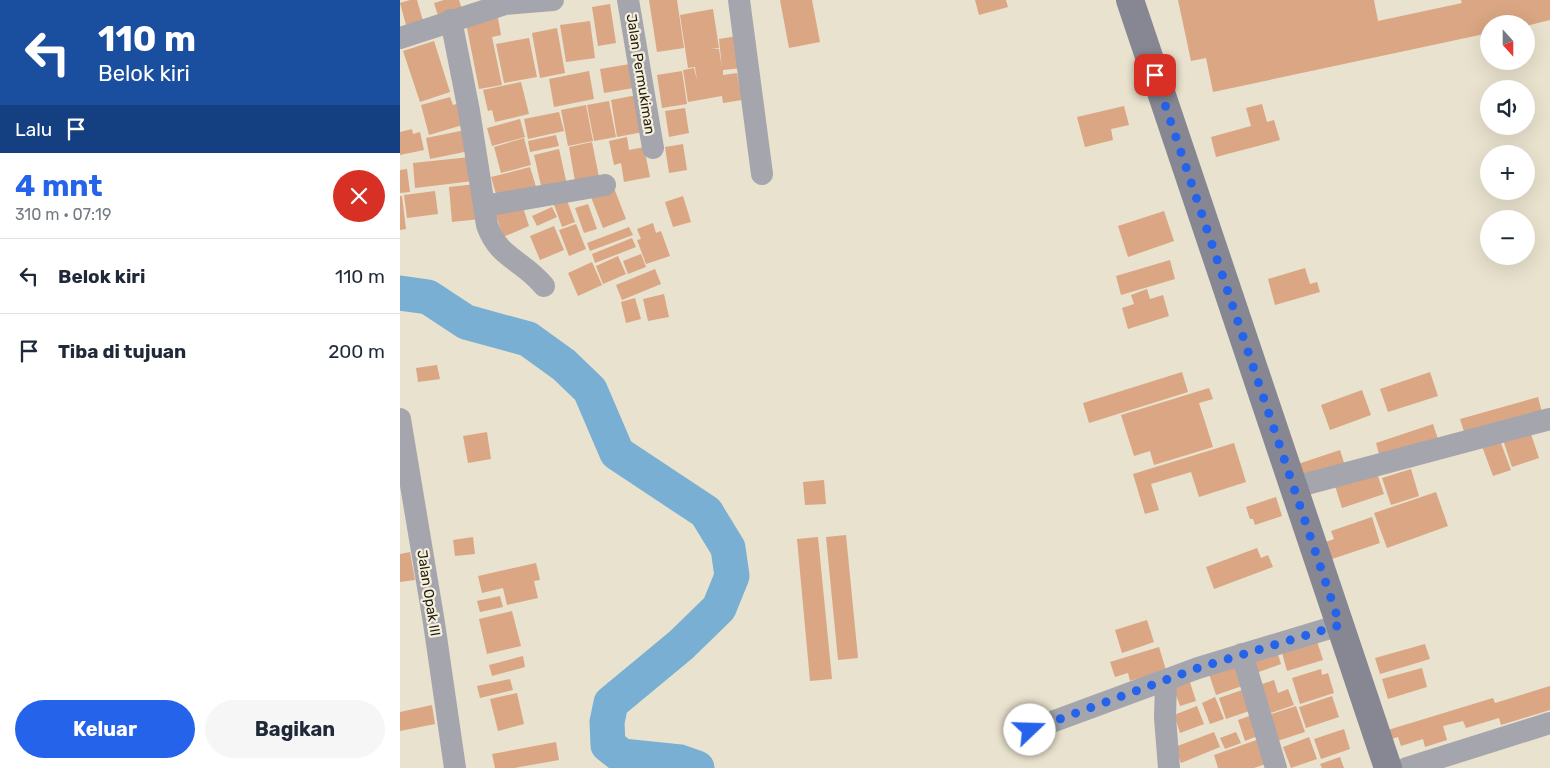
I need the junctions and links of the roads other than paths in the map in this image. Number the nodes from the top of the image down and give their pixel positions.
1 (552, 0) edge
2 (628, 0) edge
3 (739, 0) edge
4 (1130, 0) edge
5 (464, 11) edge
6 (400, 38) edge
7 (653, 148) dead end
8 (762, 174) dead end
9 (605, 185) dead end
10 (484, 206) junction
11 (544, 286) dead end
12 (400, 419) edge
13 (1550, 419) edge
14 (1294, 487) junction
15 (1340, 625) junction
16 (1242, 654) junction
17 (1166, 680) junction
18 (1550, 723) edge
19 (1030, 730) dead end
20 (455, 768) edge
21 (1169, 768) edge
22 (1276, 768) edge
23 (1388, 768) edge
24 (1407, 768) edge

1 - 5 street
2 - 7 street, Jalan Permukiman
3 - 8 street
4 - 14 street
5 - 6 street
5 - 10 street
9 - 10 street
10 - 11 street
12 - 20 street, Jalan Opak III
13 - 14 street
14 - 15 street
15 - 16 street
15 - 23 street
16 - 17 street
16 - 22 street
17 - 19 street
17 - 21 street
18 - 24 street

